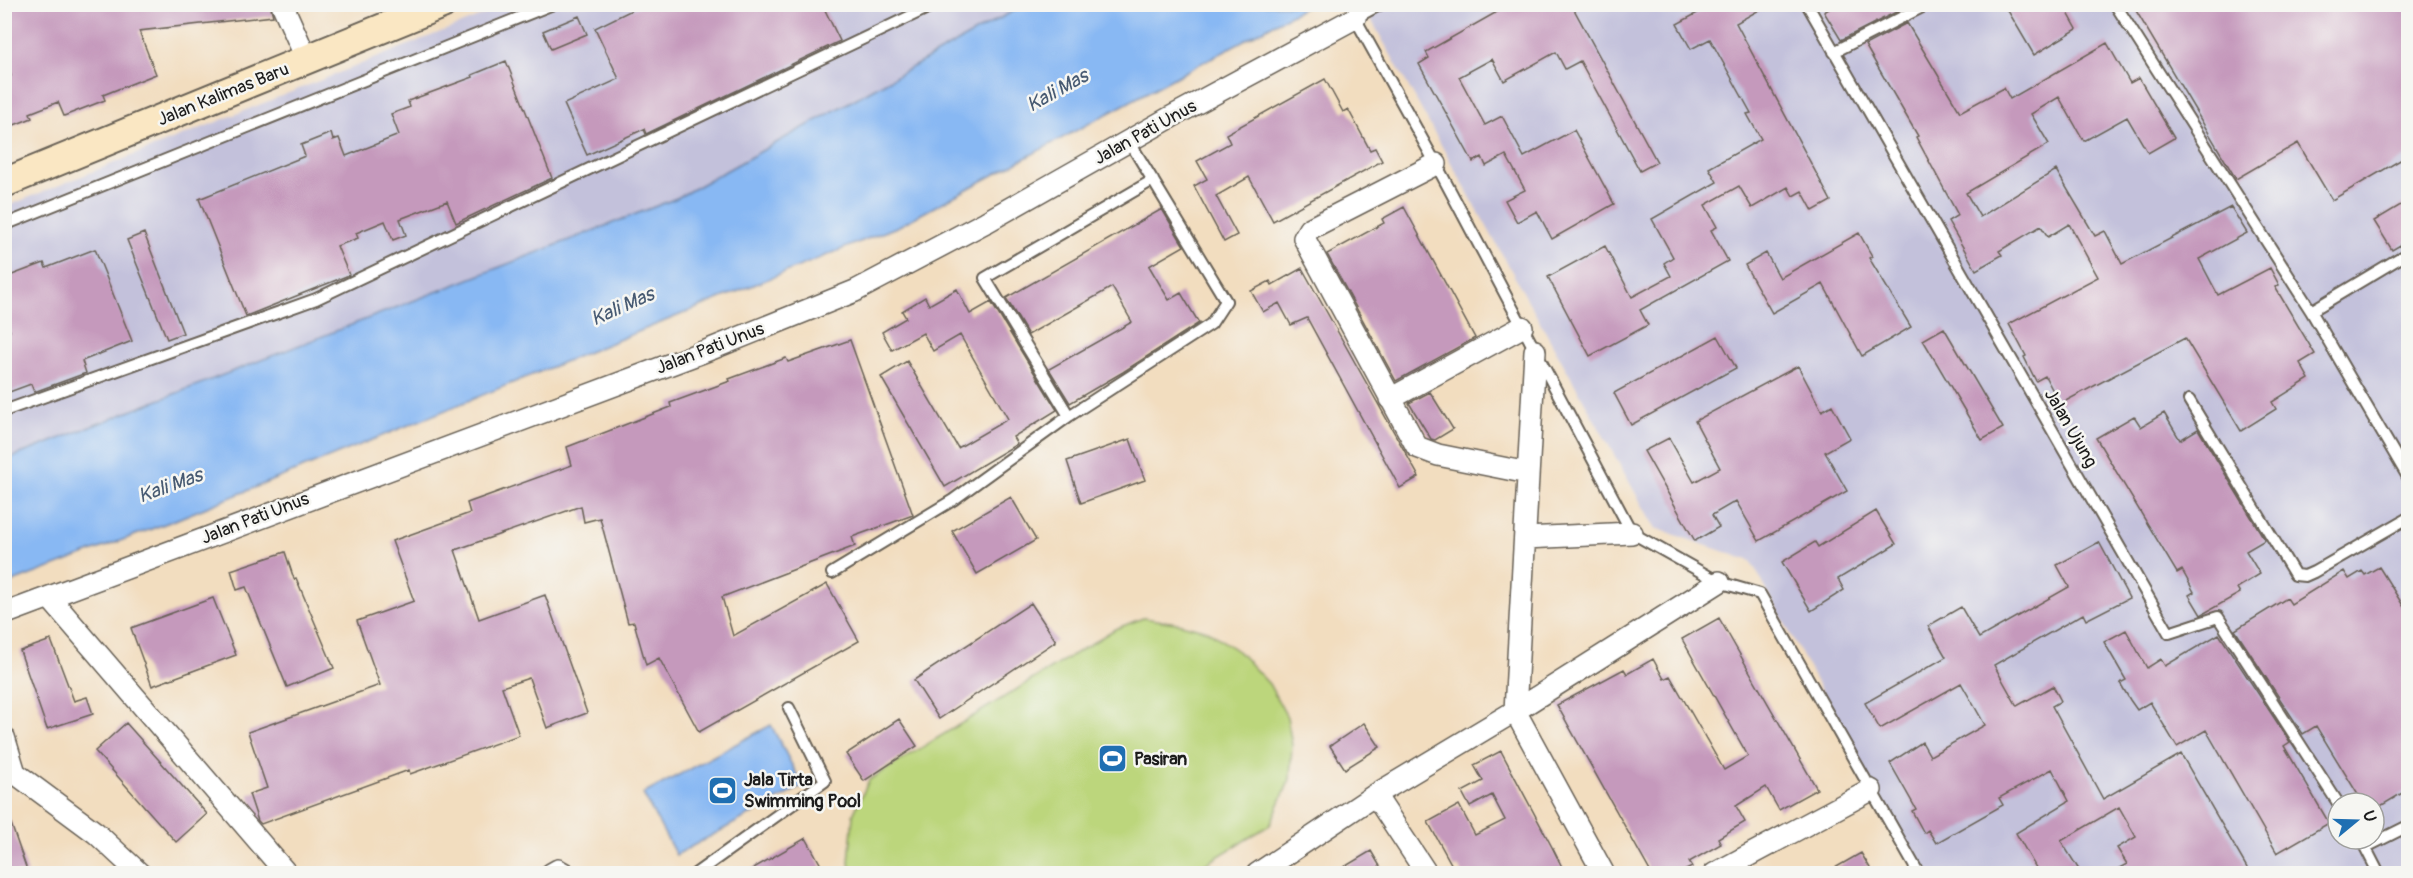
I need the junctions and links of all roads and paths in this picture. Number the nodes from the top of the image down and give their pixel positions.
1 (282, 4) edge
2 (442, 4) edge
3 (553, 4) edge
4 (936, 4) edge
5 (1381, 4) edge
6 (1928, 4) edge
7 (2115, 4) edge
8 (1808, 5) edge
9 (1355, 18) junction
10 (1834, 52) junction
11 (307, 60) junction
12 (1129, 141) junction
13 (1436, 164) junction
14 (1153, 180) junction
15 (4, 183) edge
16 (4, 225) edge
17 (2409, 253) edge
18 (2311, 311) junction
19 (1522, 327) junction
20 (1535, 351) junction
21 (1390, 399) junction
22 (2189, 400) dead end
23 (4, 411) edge
24 (1069, 416) junction
25 (2405, 459) edge
26 (1528, 473) junction
27 (2409, 477) edge
28 (2409, 518) edge
29 (1632, 533) junction
30 (1525, 538) junction
31 (832, 573) dead end
32 (1719, 582) junction
33 (49, 597) junction
34 (4, 614) edge
35 (789, 708) dead end
36 (1515, 711) junction
37 (4, 737) edge
38 (1871, 790) junction
39 (2330, 791) edge
40 (1375, 795) junction
41 (2409, 826) edge
42 (2386, 834) edge
43 (2367, 851) edge
44 (140, 873) edge
45 (287, 873) edge
46 (551, 873) edge
47 (565, 873) edge
48 (695, 873) edge
49 (1257, 873) edge
50 (1427, 873) edge
51 (1604, 873) edge
52 (1714, 873) edge
53 (1919, 873) edge
54 (2379, 873) edge

1 - 11 street
2 - 11 street, Jalan Kalimas Baru
3 - 16 lane
4 - 23 lane
5 - 9 lane, Jalan Pati Unus
6 - 10 lane
7 - 18 lane
8 - 10 lane, Jalan Ujung
9 - 12 street, Jalan Pati Unus
9 - 13 lane
10 - 39 lane, Jalan Ujung
11 - 15 street, Jalan Kalimas Baru
12 - 14 lane
12 - 33 street, Jalan Pati Unus
13 - 19 lane
13 - 21 street
14 - 24 lane
14 - 24 lane
17 - 18 lane
18 - 25 lane
19 - 20 lane
19 - 21 street
20 - 26 street
20 - 29 lane
21 - 26 street
22 - 28 lane
24 - 31 lane
25 - 27 lane
26 - 30 street
29 - 30 street
29 - 32 lane
30 - 36 street
32 - 36 street
32 - 38 lane
33 - 34 street, Jalan Pati Unus
33 - 45 street
35 - 48 lane
36 - 40 street
36 - 51 street
37 - 44 street
38 - 52 street
38 - 53 lane
40 - 49 street
40 - 50 street
41 - 42 lane
43 - 54 lane
46 - 47 street

